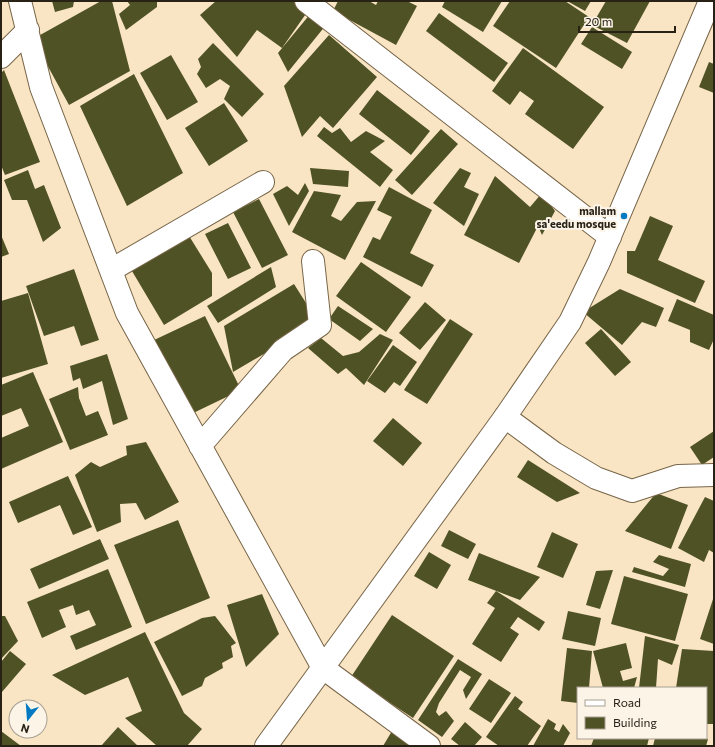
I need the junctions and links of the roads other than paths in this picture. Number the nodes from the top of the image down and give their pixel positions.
1 (20, 1) edge
2 (306, 1) edge
3 (710, 1) edge
4 (28, 30) junction
5 (1, 57) edge
6 (263, 182) dead end
7 (610, 237) junction
8 (313, 261) dead end
9 (110, 270) junction
10 (505, 417) junction
11 (200, 446) junction
12 (714, 475) edge
13 (323, 668) junction
14 (266, 746) edge
15 (429, 746) edge

1 - 4 street
2 - 7 street
3 - 7 street
4 - 5 street
4 - 9 street
6 - 9 street
7 - 10 street
8 - 11 street
9 - 11 street
10 - 12 street
10 - 13 street
11 - 13 street
13 - 14 street
13 - 15 street

